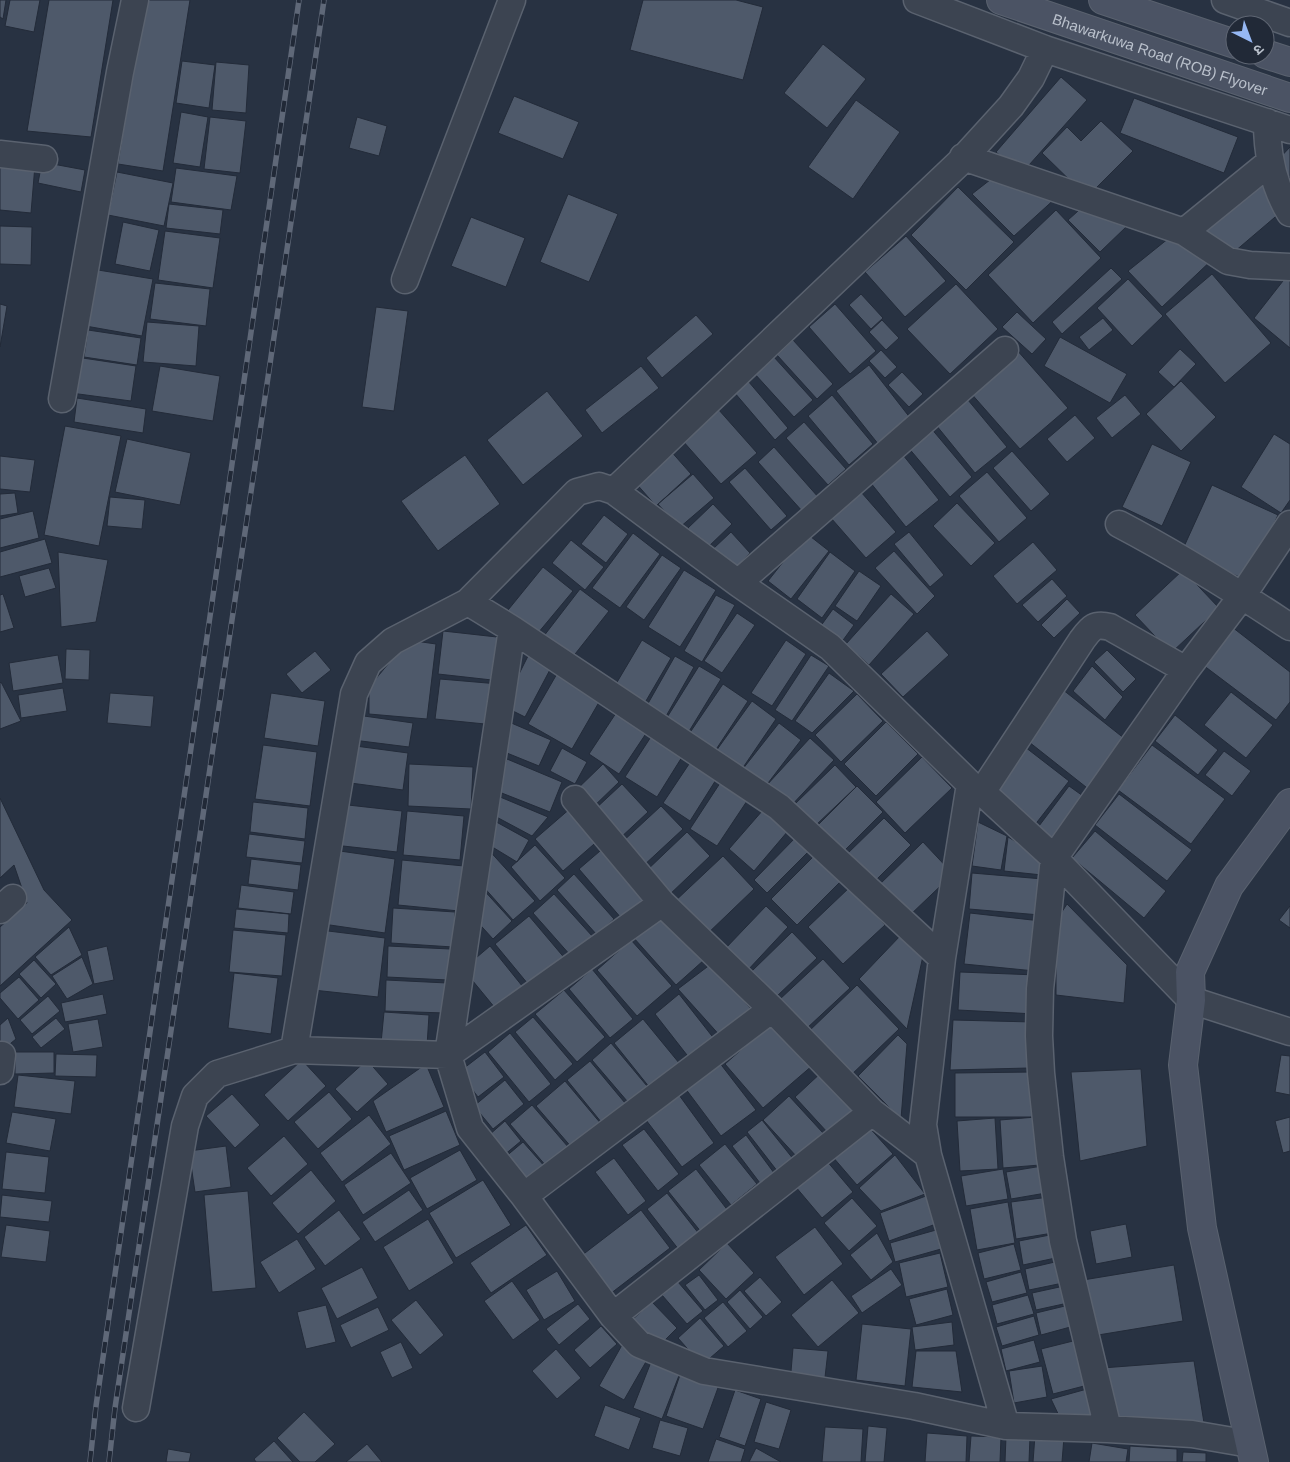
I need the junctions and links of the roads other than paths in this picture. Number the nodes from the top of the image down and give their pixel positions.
1 (135, 0) edge
2 (512, 0) edge
3 (916, 0) edge
4 (1001, 0) edge
5 (1103, 0) edge
6 (1225, 0) edge
7 (1290, 23) edge
8 (1225, 41) edge
9 (1045, 49) junction
10 (1275, 57) edge
11 (1290, 62) edge
12 (1290, 98) edge
13 (1279, 126) edge
14 (0, 154) edge
15 (964, 157) junction
16 (44, 159) dead end
17 (1270, 162) junction
18 (1290, 213) edge
19 (1184, 232) junction
20 (1290, 267) edge
21 (406, 280) dead end
22 (1005, 350) dead end
23 (62, 400) dead end
24 (614, 491) junction
25 (1119, 524) dead end
26 (1290, 524) edge
27 (738, 583) junction
28 (1242, 596) junction
29 (468, 602) junction
30 (1290, 627) edge
31 (512, 630) junction
32 (1186, 670) junction
33 (976, 788) junction
34 (575, 800) dead end
35 (1290, 803) edge
36 (1054, 858) junction
37 (662, 903) junction
38 (942, 958) junction
39 (1191, 1000) junction
40 (772, 1009) junction
41 (1290, 1032) edge
42 (294, 1050) junction
43 (0, 1055) edge
44 (448, 1055) junction
45 (0, 1071) edge
46 (872, 1112) junction
47 (928, 1154) junction
48 (524, 1196) junction
49 (613, 1316) junction
50 (136, 1408) dead end
51 (1006, 1426) junction
52 (1108, 1429) junction
53 (1252, 1453) edge

1 - 23 street
2 - 21 street
3 - 9 street
4 - 12 street, Bhawarkuwa Road (ROB) Flyover
5 - 8 street
6 - 7 street
9 - 13 street
9 - 15 street
10 - 11 street
13 - 17 street
14 - 16 street
15 - 19 street
15 - 24 street
17 - 18 street
17 - 19 street
19 - 20 street
22 - 27 street
24 - 27 street
24 - 29 street
25 - 28 street
26 - 28 street
27 - 33 street
28 - 30 street
28 - 32 street
29 - 31 street
29 - 42 street
31 - 38 street
31 - 44 street
32 - 33 street
32 - 36 street
33 - 36 street
33 - 38 street
34 - 37 street
35 - 39 street
36 - 39 street
36 - 52 street
37 - 40 street
37 - 44 street
38 - 47 street
39 - 41 street
39 - 53 street
40 - 46 street
40 - 48 street
42 - 44 street
42 - 50 street
43 - 45 street
44 - 48 street
46 - 47 street
46 - 49 street
47 - 51 street
48 - 49 street
49 - 51 street
51 - 52 street
52 - 53 street

